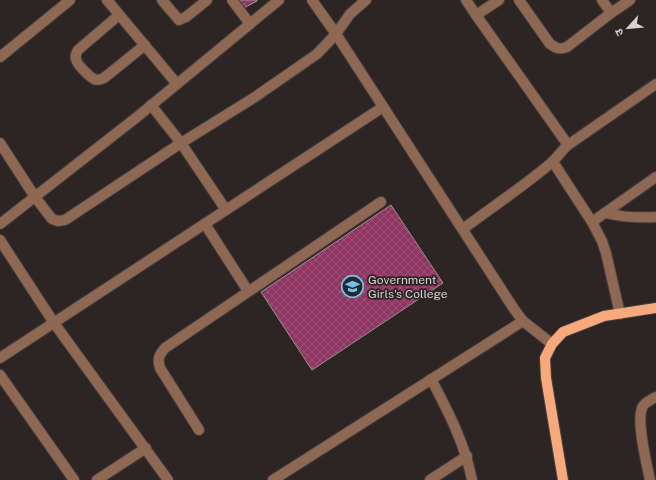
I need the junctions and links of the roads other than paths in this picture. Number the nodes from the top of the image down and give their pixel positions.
1 (70, 0) edge
2 (107, 0) edge
3 (162, 0) edge
4 (207, 0) edge
5 (232, 0) edge
6 (279, 0) edge
7 (312, 0) edge
8 (366, 0) edge
9 (466, 0) edge
10 (499, 0) edge
11 (519, 0) edge
12 (602, 0) edge
13 (630, 0) edge
14 (611, 13) junction
15 (119, 15) junction
16 (476, 15) junction
17 (250, 24) junction
18 (336, 34) junction
19 (145, 45) junction
20 (0, 57) edge
21 (177, 84) junction
22 (654, 88) edge
23 (151, 105) junction
24 (383, 107) junction
25 (0, 143) edge
26 (181, 143) junction
27 (568, 145) junction
28 (553, 162) junction
29 (656, 177) edge
30 (34, 197) junction
31 (381, 202) dead end
32 (226, 210) junction
33 (606, 213) junction
34 (656, 217) edge
35 (592, 222) junction
36 (0, 224) edge
37 (205, 224) junction
38 (463, 228) junction
39 (0, 242) edge
40 (248, 291) junction
41 (656, 308) edge
42 (620, 314) junction
43 (523, 321) junction
44 (54, 323) junction
45 (552, 344) junction
46 (0, 358) edge
47 (0, 375) edge
48 (431, 379) junction
49 (656, 397) edge
50 (199, 430) dead end
51 (146, 448) junction
52 (467, 456) junction
53 (74, 480) edge
54 (96, 480) edge
55 (168, 480) edge
56 (273, 480) edge
57 (430, 480) edge
58 (472, 480) edge
59 (563, 480) edge
60 (650, 480) edge

1 - 20 street
2 - 15 street
3 - 4 street
5 - 17 street
6 - 17 street
7 - 18 street
8 - 18 street
9 - 16 street
10 - 16 street
11 - 14 street
12 - 14 street
13 - 14 street
15 - 19 street
15 - 19 street
16 - 27 street
17 - 21 street
18 - 24 street
18 - 26 street
19 - 21 street
21 - 23 street
22 - 27 street
23 - 26 street
23 - 30 street
24 - 32 street
24 - 38 street
25 - 30 street
26 - 30 street
26 - 32 street
27 - 28 street
28 - 35 street
28 - 38 street
29 - 33 street
30 - 36 street
31 - 40 street
32 - 37 street
33 - 34 street
33 - 35 street
35 - 42 street
37 - 40 street
37 - 44 street
38 - 43 street
39 - 44 street
40 - 50 street
41 - 42 main road
42 - 45 main road
43 - 45 street
43 - 48 street
44 - 46 street
44 - 51 street
45 - 59 main road
47 - 53 street
48 - 52 street
48 - 56 street
49 - 60 street
51 - 54 street
51 - 55 street
52 - 57 street
52 - 58 street

